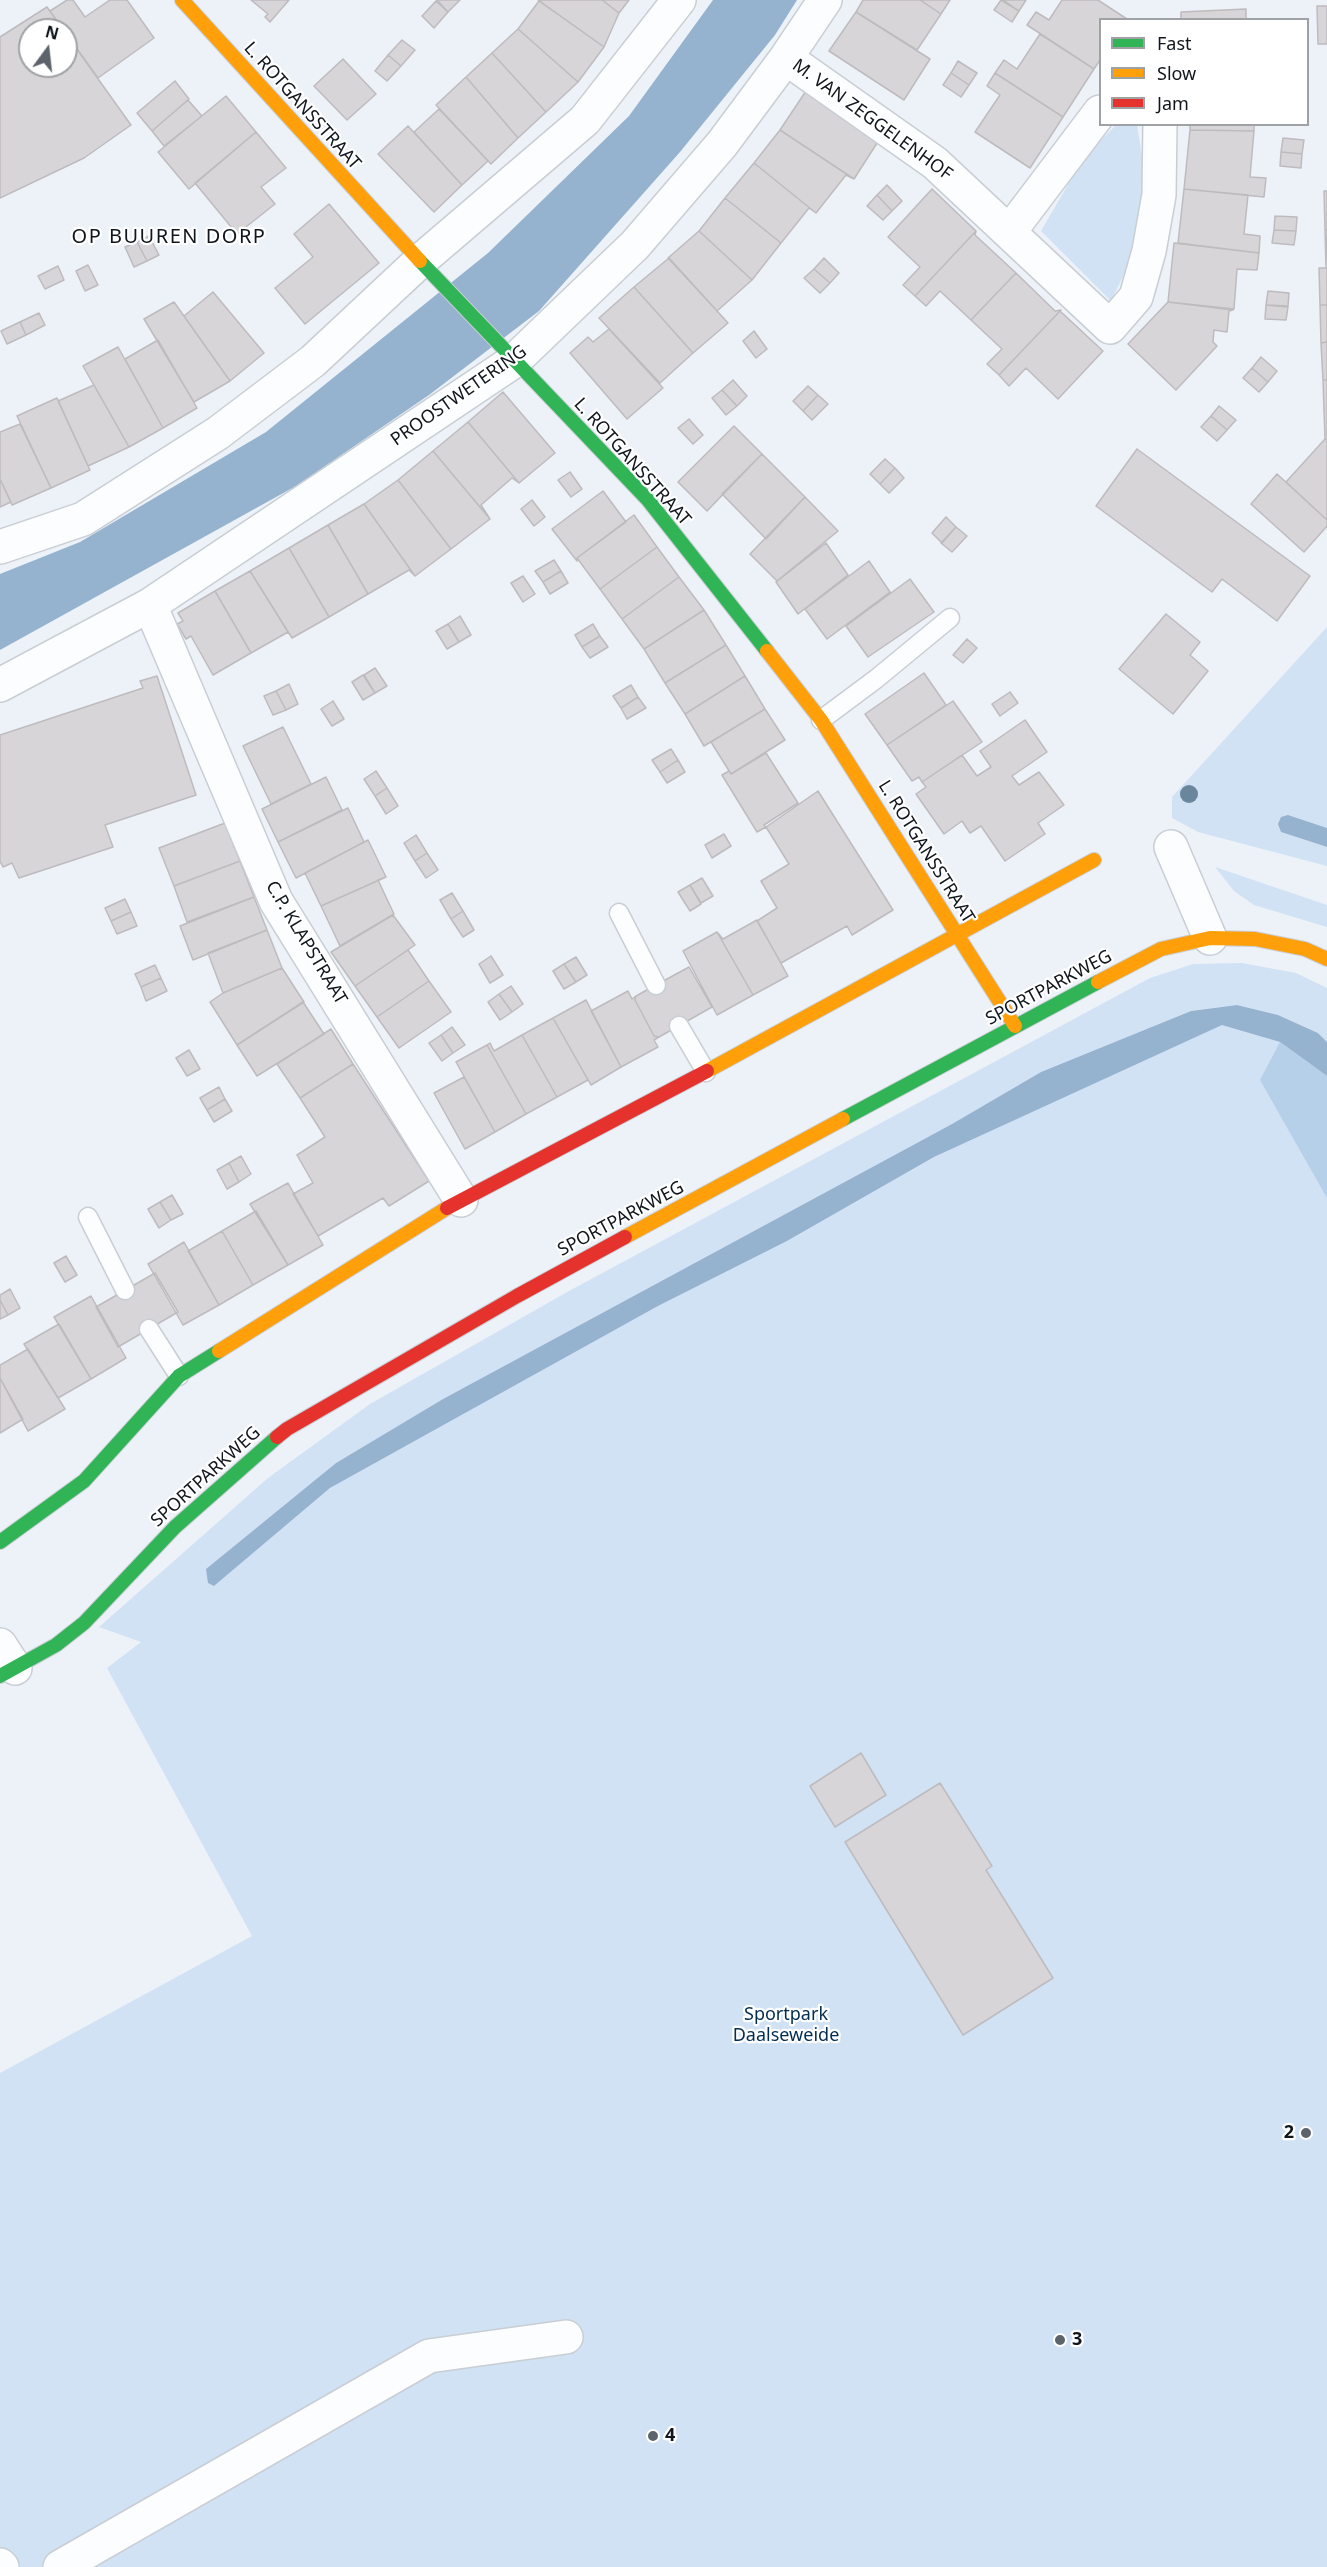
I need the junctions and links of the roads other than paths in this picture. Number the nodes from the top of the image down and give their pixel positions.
1 (182, 0) edge
2 (679, 0) edge
3 (825, 0) edge
4 (786, 58) junction
5 (1099, 115) edge
6 (1160, 126) edge
7 (1010, 231) junction
8 (426, 267) junction
9 (508, 355) junction
10 (0, 548) edge
11 (150, 605) junction
12 (950, 618) dead end
13 (0, 685) edge
14 (821, 720) junction
15 (1172, 847) dead end
16 (1094, 860) dead end
17 (619, 913) dead end
18 (956, 933) junction
19 (1210, 938) junction
20 (1327, 960) edge
21 (656, 985) dead end
22 (679, 1026) dead end
23 (1015, 1026) junction
24 (706, 1072) junction
25 (462, 1200) junction
26 (88, 1218) dead end
27 (125, 1290) dead end
28 (149, 1329) dead end
29 (179, 1376) junction
30 (0, 1542) edge
31 (5, 1663) edge
32 (566, 2337) dead end
33 (60, 2567) edge

1 - 8 street, L. ROTGANSSTRAAT
2 - 8 street
3 - 4 street, PROOSTWETERING
4 - 7 street, M. VAN ZEGGELENHOF
4 - 9 street, PROOSTWETERING
5 - 7 street
6 - 7 street, M. VAN ZEGGELENHOF
8 - 9 street, L. ROTGANSSTRAAT
8 - 10 street
9 - 11 street, PROOSTWETERING
9 - 14 street, L. ROTGANSSTRAAT
11 - 13 street, PROOSTWETERING
11 - 25 street, C.P. KLAPSTRAAT
12 - 14 lane
14 - 18 street, L. ROTGANSSTRAAT
15 - 19 street
16 - 18 street
17 - 21 lane
18 - 23 street, L. ROTGANSSTRAAT
18 - 24 street
19 - 20 street, SPORTPARKWEG
19 - 23 street, SPORTPARKWEG
22 - 24 lane
23 - 31 street, SPORTPARKWEG
24 - 25 street
25 - 29 street
26 - 27 lane
28 - 29 lane
29 - 30 street
32 - 33 street

